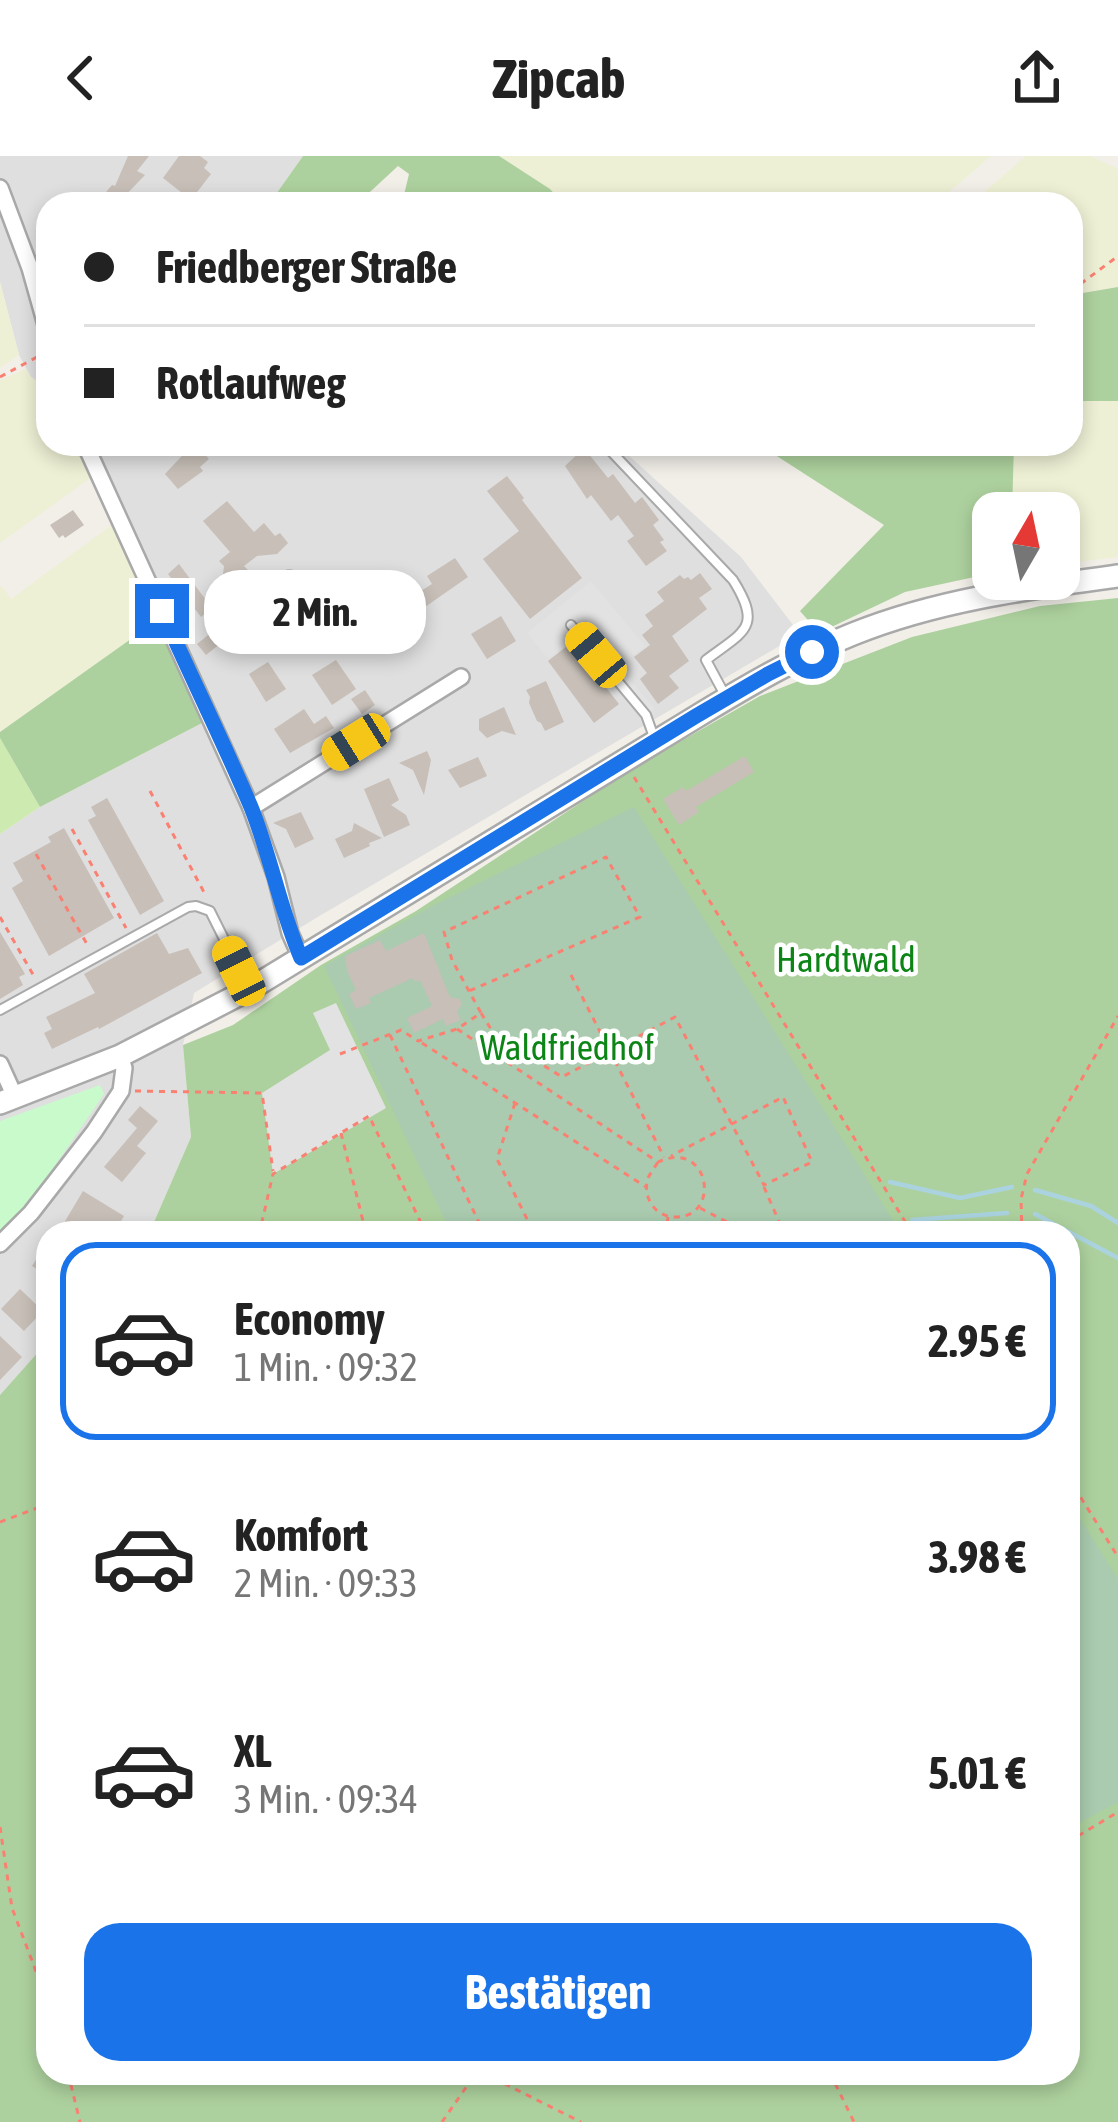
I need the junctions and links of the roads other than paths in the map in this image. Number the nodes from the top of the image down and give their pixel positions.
1 (0, 188) edge
2 (36, 289) edge
3 (90, 456) edge
4 (616, 456) edge
5 (1118, 576) edge
6 (572, 626) dead end
7 (461, 677) dead end
8 (726, 699) junction
9 (655, 741) junction
10 (251, 808) junction
11 (301, 958) junction
12 (250, 989) junction
13 (0, 1010) edge
14 (120, 1056) junction
15 (0, 1064) edge
16 (7, 1100) edge
17 (0, 1244) edge

1 - 2 street
3 - 10 street
4 - 8 lane
5 - 8 street
6 - 9 lane
7 - 10 street
8 - 9 street
9 - 11 street
10 - 11 street
11 - 12 street
12 - 13 lane
12 - 14 street
14 - 16 street
14 - 17 street
15 - 16 street

